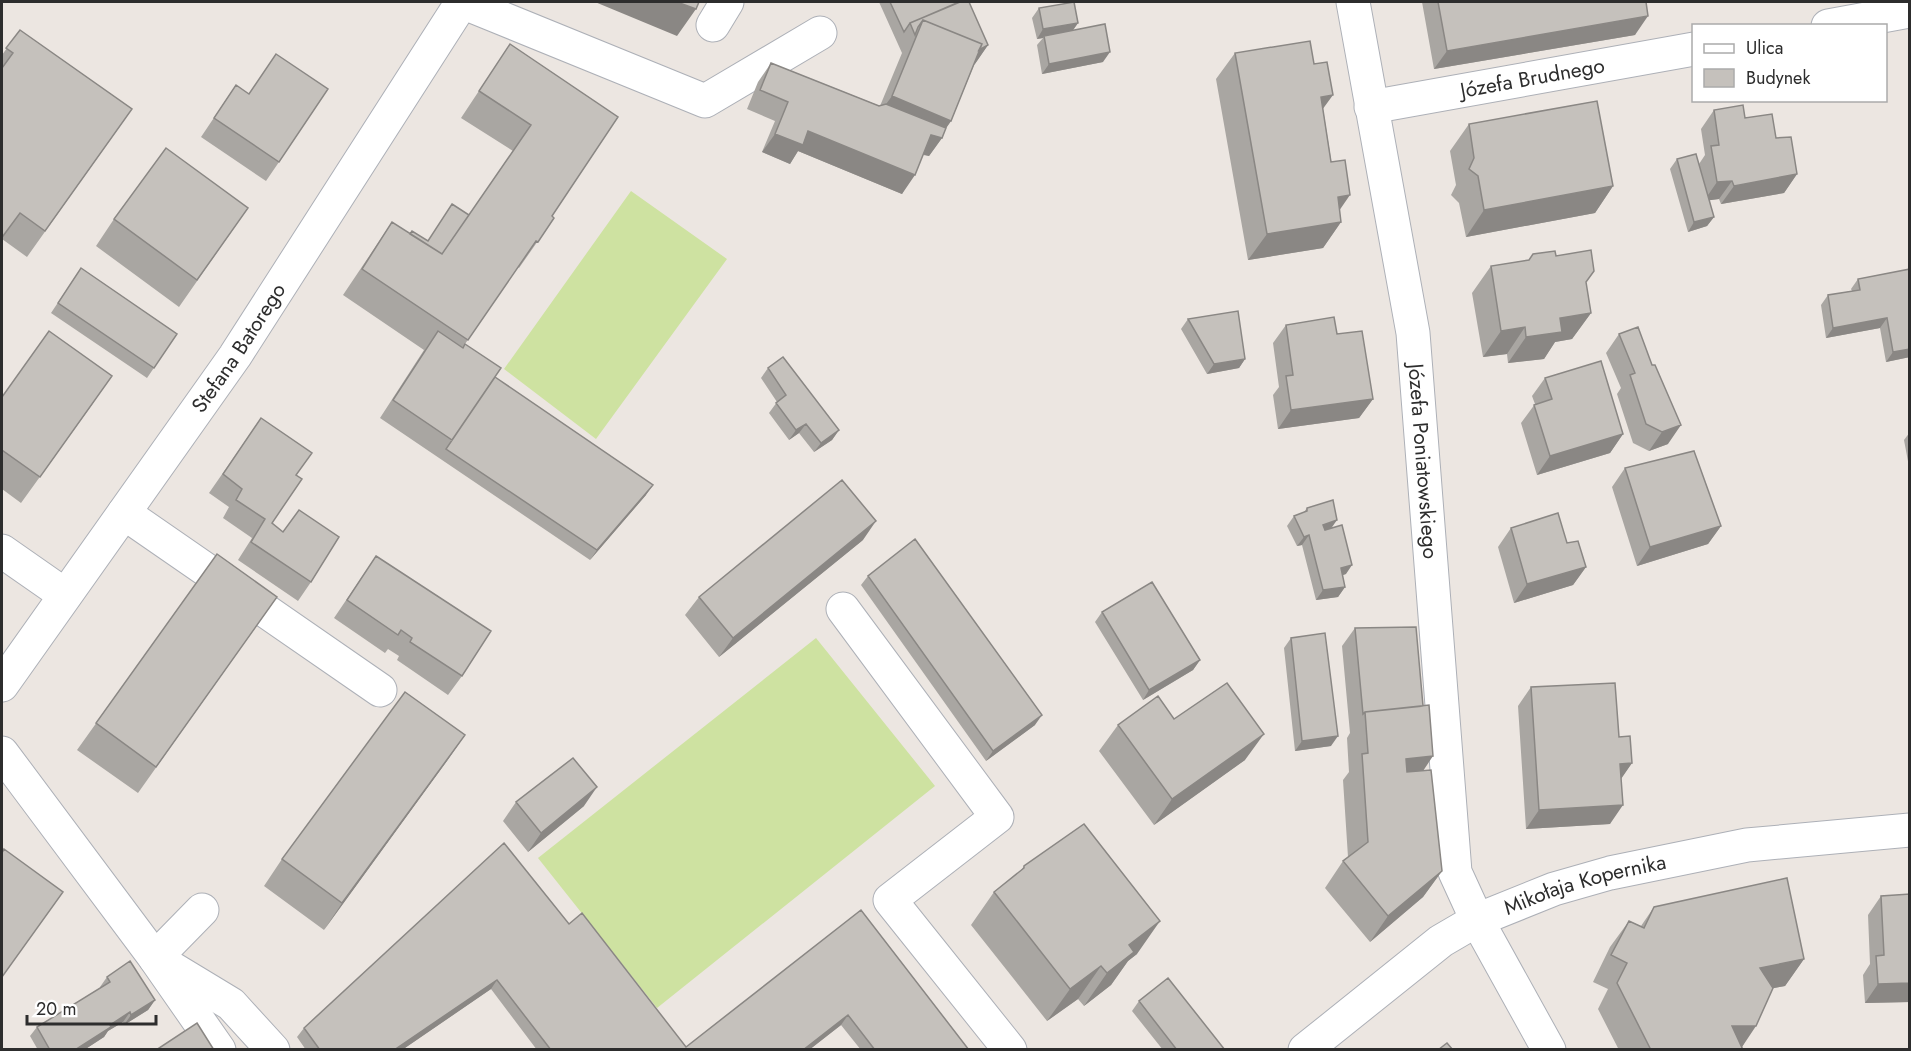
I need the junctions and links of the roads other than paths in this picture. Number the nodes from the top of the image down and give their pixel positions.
1 (462, 2) edge
2 (1353, 2) edge
3 (1910, 11) edge
4 (1839, 24) edge
5 (820, 33) dead end
6 (1692, 50) edge
7 (1371, 107) junction
8 (124, 513) junction
9 (2, 551) edge
10 (65, 595) junction
11 (843, 609) dead end
12 (2, 685) edge
13 (380, 690) dead end
14 (2, 753) edge
15 (1910, 830) edge
16 (202, 910) dead end
17 (1477, 920) junction
18 (155, 958) junction
19 (219, 1050) edge
20 (273, 1050) edge
21 (1010, 1050) edge
22 (1305, 1050) edge
23 (1549, 1050) edge

1 - 5 street
1 - 8 street, Stefana Batorego
2 - 7 street, Józefa Poniatowskiego
3 - 4 street
6 - 7 street, Józefa Brudnego
7 - 17 street, Józefa Poniatowskiego
8 - 10 street, Stefana Batorego
8 - 13 street
9 - 10 street
10 - 12 street, Stefana Batorego
11 - 21 street
14 - 18 street
15 - 17 street, Mikołaja Kopernika
16 - 18 street
17 - 22 street, Mikołaja Kopernika
17 - 23 street, Józefa Poniatowskiego
18 - 19 street
18 - 20 street

